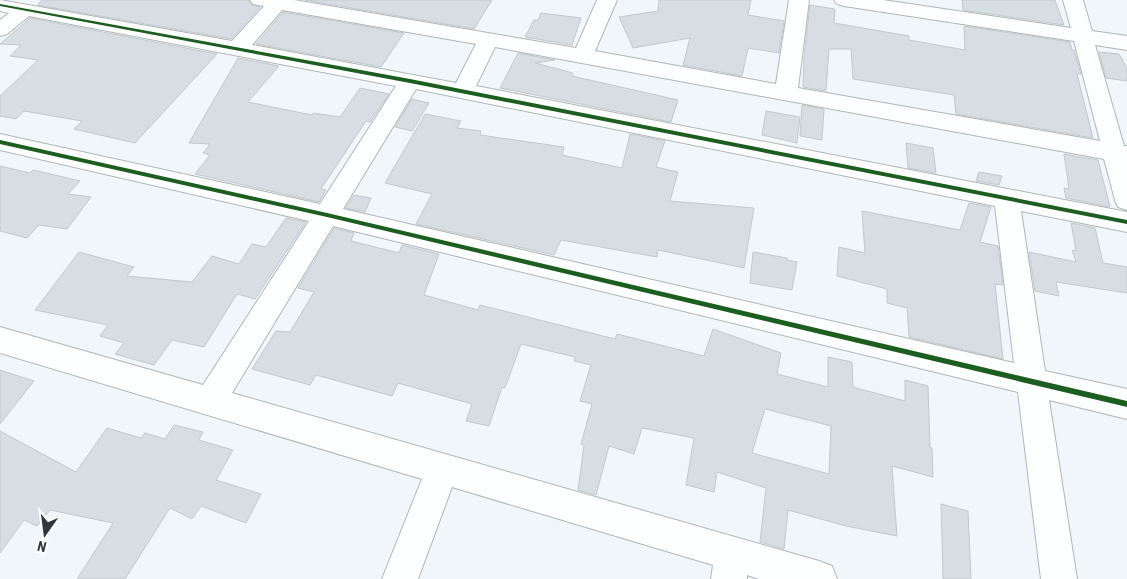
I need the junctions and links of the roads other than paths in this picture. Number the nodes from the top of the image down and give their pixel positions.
1 (606, 0) edge
2 (799, 0) edge
3 (844, 0) edge
4 (1073, 0) edge
5 (272, 1) edge
6 (0, 5) edge
7 (25, 10) junction
8 (0, 30) edge
9 (1083, 36) junction
10 (488, 40) junction
11 (1127, 43) edge
12 (236, 50) junction
13 (583, 56) junction
14 (410, 81) junction
15 (462, 92) junction
16 (786, 93) junction
17 (0, 142) edge
18 (1120, 154) edge
19 (1006, 198) junction
20 (1127, 200) edge
21 (327, 215) junction
22 (1127, 222) edge
23 (0, 340) edge
24 (1033, 382) junction
25 (210, 401) junction
26 (1127, 404) edge
27 (442, 469) junction
28 (730, 566) edge
29 (400, 579) edge
30 (819, 579) edge
31 (1059, 579) edge

1 - 13 street
2 - 16 street
3 - 9 street
4 - 9 street
5 - 10 street
5 - 12 street
6 - 7 street
7 - 8 street
7 - 12 street
9 - 11 street
9 - 18 street
10 - 13 street
10 - 15 street
12 - 14 street
13 - 16 street
14 - 15 street
14 - 21 street
15 - 19 street
16 - 18 street
17 - 21 street
18 - 20 street
19 - 22 street
19 - 24 street
21 - 24 street
21 - 25 street
23 - 25 street
24 - 26 street
24 - 31 street
25 - 27 street
27 - 28 street
27 - 29 street
28 - 30 street

